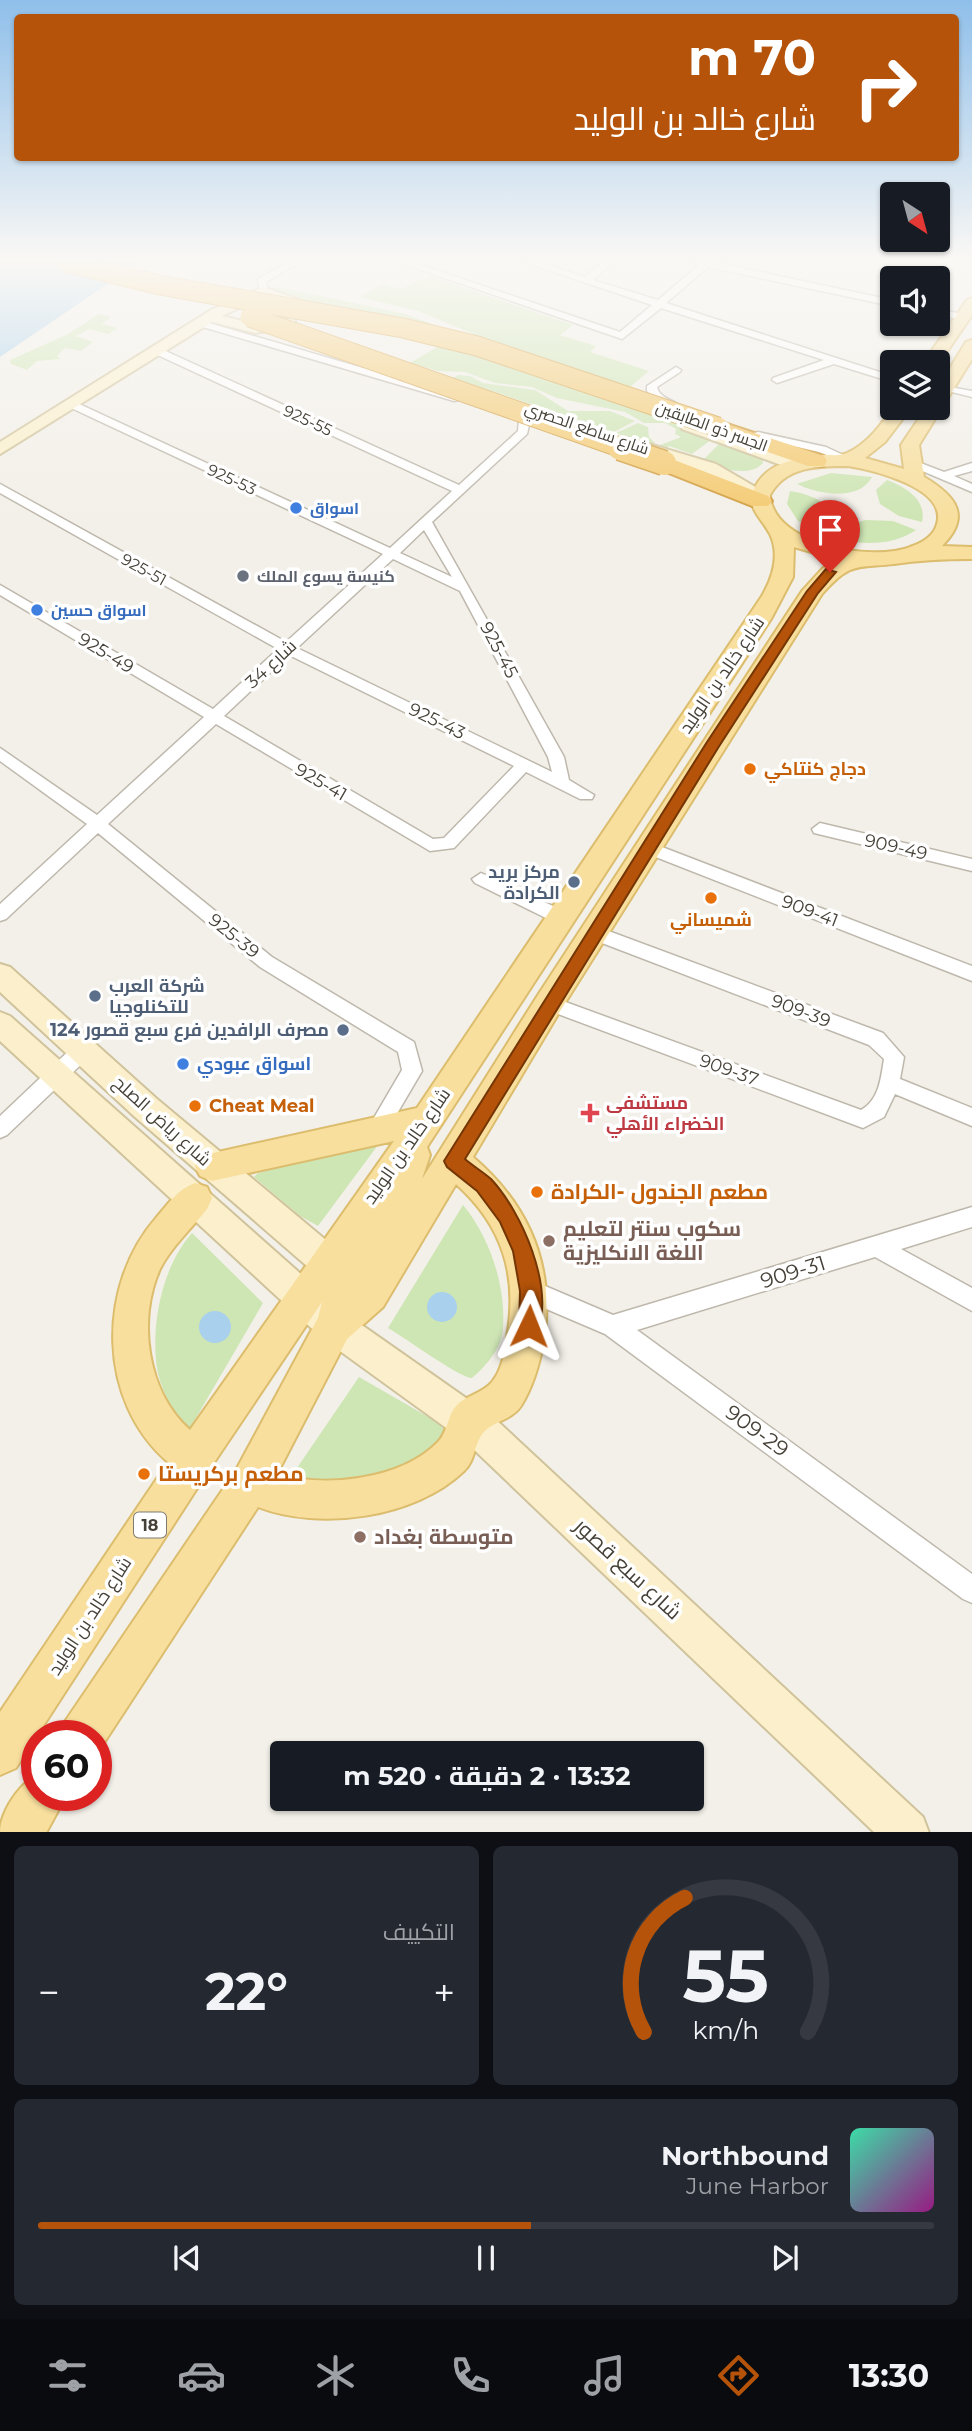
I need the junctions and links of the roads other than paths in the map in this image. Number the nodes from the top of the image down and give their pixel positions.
1 (159, 347) edge
2 (299, 347) edge
3 (334, 347) edge
4 (354, 347) edge
5 (460, 347) edge
6 (481, 347) edge
7 (796, 347) edge
8 (971, 347) edge
9 (155, 350) junction
10 (835, 360) junction
11 (676, 370) dead end
12 (880, 375) edge
13 (777, 380) dead end
14 (950, 384) edge
15 (950, 388) edge
16 (972, 394) edge
17 (72, 404) junction
18 (530, 415) junction
19 (894, 420) edge
20 (927, 420) edge
21 (0, 449) edge
22 (772, 456) junction
23 (848, 460) junction
24 (807, 463) junction
25 (972, 467) edge
26 (710, 468) junction
27 (913, 470) junction
28 (946, 475) junction
29 (0, 488) edge
30 (972, 488) edge
31 (460, 490) junction
32 (760, 498) junction
33 (946, 503) junction
34 (426, 522) junction
35 (969, 523) dead end
36 (779, 531) junction
37 (917, 552) junction
38 (391, 553) junction
39 (972, 553) edge
40 (861, 558) junction
41 (465, 588) junction
42 (0, 589) edge
43 (288, 649) junction
44 (213, 718) junction
45 (0, 753) edge
46 (525, 764) junction
47 (562, 783) junction
48 (586, 795) dead end
49 (97, 824) junction
50 (820, 829) dead end
51 (649, 848) junction
52 (972, 864) edge
53 (481, 879) dead end
54 (0, 914) edge
55 (560, 917) junction
56 (595, 933) junction
57 (972, 974) edge
58 (0, 975) edge
59 (550, 1003) junction
60 (0, 1024) edge
61 (83, 1050) junction
62 (56, 1075) junction
63 (890, 1083) junction
64 (972, 1117) edge
65 (423, 1126) junction
66 (0, 1129) edge
67 (378, 1129) junction
68 (454, 1161) junction
69 (212, 1166) junction
70 (195, 1198) junction
71 (972, 1217) edge
72 (877, 1246) junction
73 (379, 1255) junction
74 (327, 1262) junction
75 (531, 1291) junction
76 (972, 1300) edge
77 (319, 1313) junction
78 (613, 1326) junction
79 (469, 1420) junction
80 (193, 1458) junction
81 (250, 1484) junction
82 (972, 1590) edge
83 (93, 1720) edge
84 (0, 1752) edge
85 (33, 1811) edge
86 (19, 1832) edge
87 (908, 1832) edge

1 - 9 street
2 - 18 street
3 - 32 highway, الجسر ذو الطابقين, bridge
4 - 18 street, شارع ساطع الحصري
5 - 22 street
6 - 24 highway, الجسر ذو الطابقين, bridge
7 - 10 street
8 - 14 main road
9 - 17 street
9 - 31 street, 925-55
10 - 12 street
10 - 13 street
11 - 23 street
15 - 16 street
17 - 21 street
17 - 38 street, 925-53
18 - 26 street, شارع ساطع الحصري
18 - 31 street, شارع 34
19 - 23 main road
20 - 27 main road
22 - 24 street
22 - 26 street
23 - 24 main road
23 - 27 main road
24 - 32 main road
25 - 28 street
26 - 32 street, شارع ساطع الحصري
27 - 28 street
27 - 33 main road
28 - 30 street
29 - 43 street, 925-51
31 - 34 street, شارع 34
32 - 36 main road
33 - 35 main road
33 - 37 main road
34 - 38 street, شارع 34
34 - 41 street, 925-45
36 - 40 main road
36 - 55 main road, شارع خالد بن الوليد
37 - 39 main road
37 - 40 main road
38 - 41 street, 925-53
38 - 43 street, شارع 34
40 - 51 main road, شارع خالد بن الوليد / 18
41 - 47 street, 925-45
42 - 44 street, 925-49
43 - 44 street, شارع 34
43 - 46 street, 925-43
44 - 46 street, 925-41
44 - 49 street, شارع 34
45 - 49 street, 925-39
46 - 47 street, 925-43
47 - 48 street, 925-43
49 - 54 street, شارع 34
49 - 67 street, 925-39
50 - 52 street, 909-49
51 - 56 main road, شارع خالد بن الوليد / 18
51 - 57 street, 909-41
53 - 55 street
55 - 65 main road, شارع خالد بن الوليد
56 - 59 main road, شارع خالد بن الوليد / 18
56 - 63 street, 909-39
58 - 61 street, شارع رياض الصلح
59 - 63 street, 909-37
59 - 68 main road, شارع خالد بن الوليد / 18
60 - 62 street, شارع رياض الصلح
61 - 62 street
61 - 69 street, شارع رياض الصلح
62 - 66 street
62 - 70 street, شارع رياض الصلح
63 - 64 street
65 - 67 main road
65 - 73 main road
65 - 74 main road, شارع خالد بن الوليد
67 - 69 main road
68 - 73 main road, شارع خالد بن الوليد / 18
68 - 75 main road
69 - 74 street, شارع رياض الصلح
70 - 77 street, شارع رياض الصلح
70 - 80 main road
71 - 72 street, 909-31
72 - 76 street
72 - 78 street, 909-31
73 - 77 main road, شارع خالد بن الوليد / 18
74 - 77 main road
75 - 78 street, 909-29
75 - 79 main road
77 - 79 street, شارع سبع قصور
77 - 80 main road, شارع خالد بن الوليد / 18
77 - 81 main road, شارع خالد بن الوليد / 18
78 - 82 street, 909-29
79 - 81 main road
79 - 87 street, شارع سبع قصور
80 - 84 main road, شارع خالد بن الوليد / 18
81 - 83 main road, شارع خالد بن الوليد / 18
85 - 86 main road

